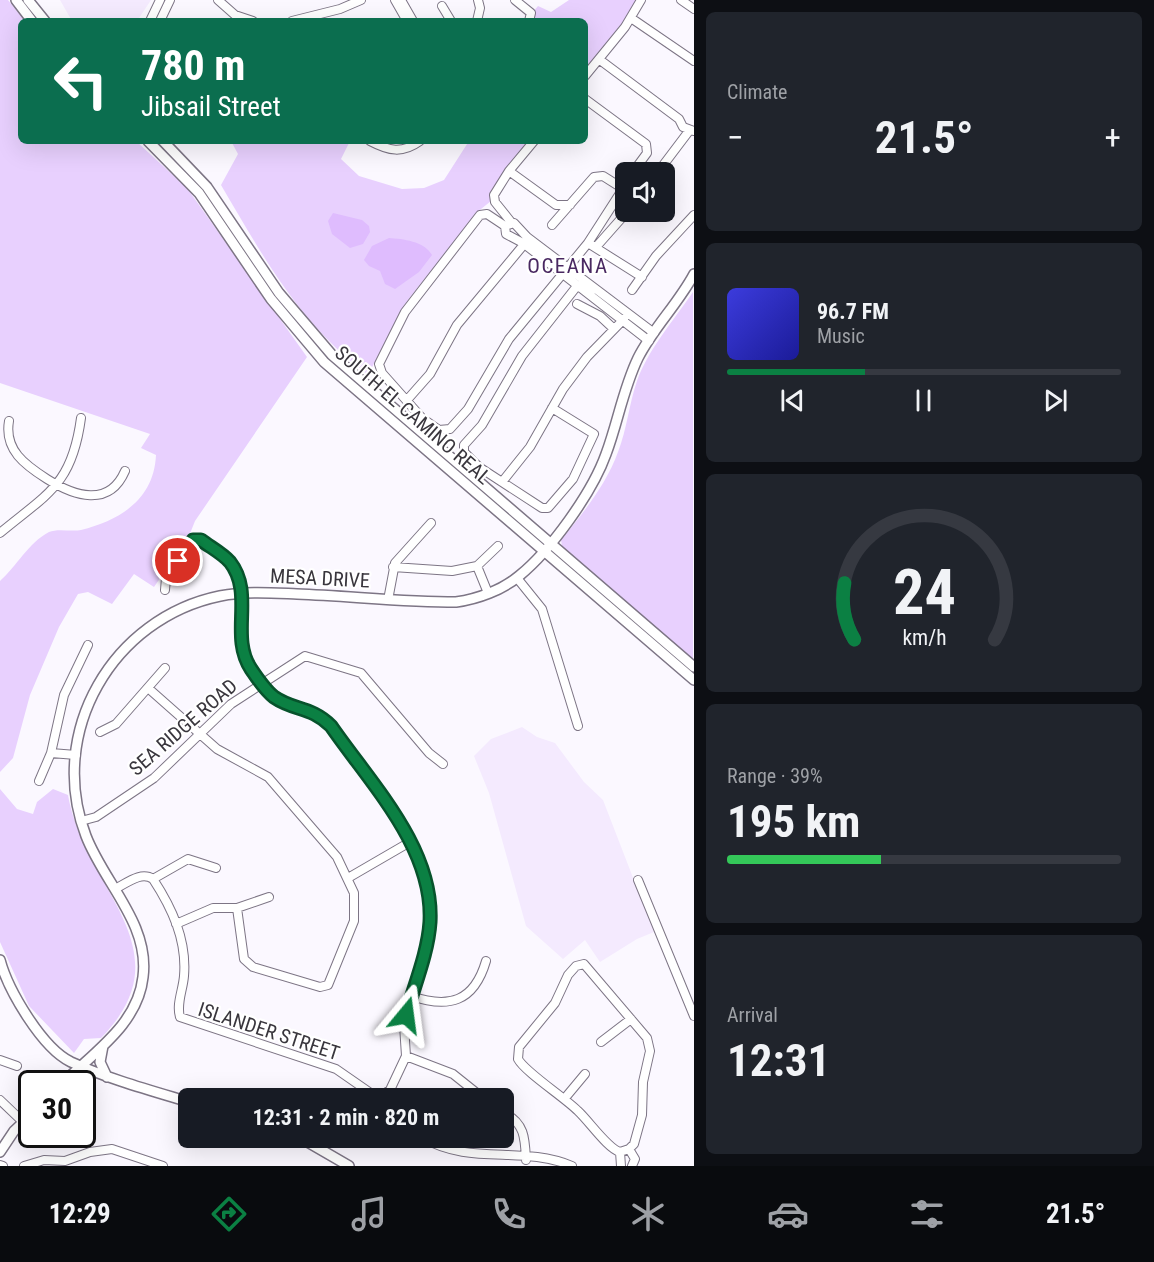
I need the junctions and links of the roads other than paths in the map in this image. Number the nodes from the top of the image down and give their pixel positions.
1 (16, 0) edge
2 (28, 0) edge
3 (160, 0) edge
4 (170, 0) edge
5 (218, 0) edge
6 (361, 0) edge
7 (395, 0) edge
8 (401, 0) edge
9 (478, 0) edge
10 (483, 0) edge
11 (515, 0) edge
12 (641, 0) edge
13 (681, 0) edge
14 (442, 6) dead end
15 (693, 9) edge
16 (30, 18) edge
17 (43, 18) edge
18 (151, 18) edge
19 (161, 18) edge
20 (244, 18) edge
21 (316, 18) edge
22 (405, 18) edge
23 (411, 18) edge
24 (449, 18) edge
25 (480, 18) edge
26 (480, 18) edge
27 (530, 18) edge
28 (631, 18) junction
29 (600, 60) junction
30 (693, 61) edge
31 (588, 73) edge
32 (588, 101) edge
33 (691, 131) edge
34 (151, 144) edge
35 (166, 144) edge
36 (377, 144) edge
37 (415, 144) edge
38 (532, 144) edge
39 (640, 162) edge
40 (666, 162) edge
41 (509, 171) junction
42 (615, 182) edge
43 (615, 203) edge
44 (570, 205) junction
45 (693, 214) edge
46 (616, 222) edge
47 (508, 224) junction
48 (552, 225) dead end
49 (523, 243) junction
50 (592, 245) junction
51 (542, 248) junction
52 (565, 271) junction
53 (693, 274) edge
54 (642, 276) junction
55 (578, 286) junction
56 (597, 290) junction
57 (632, 290) dead end
58 (577, 304) dead end
59 (622, 321) junction
60 (641, 323) junction
61 (614, 329) junction
62 (651, 337) junction
63 (407, 400) junction
64 (552, 408) junction
65 (81, 418) dead end
66 (9, 421) dead end
67 (125, 471) dead end
68 (502, 482) junction
69 (57, 485) junction
70 (431, 523) dead end
71 (0, 533) edge
72 (498, 546) dead end
73 (546, 548) junction
74 (477, 566) junction
75 (393, 567) junction
76 (517, 578) junction
77 (165, 590) dead end
78 (242, 593) junction
79 (488, 593) junction
80 (388, 600) junction
81 (88, 645) dead end
82 (693, 667) edge
83 (165, 668) dead end
84 (693, 680) edge
85 (261, 682) junction
86 (148, 688) junction
87 (578, 726) dead end
88 (100, 732) dead end
89 (200, 734) junction
90 (51, 753) junction
91 (76, 755) junction
92 (443, 764) dead end
93 (39, 781) dead end
94 (81, 821) junction
95 (410, 842) junction
96 (216, 868) dead end
97 (348, 878) junction
98 (153, 879) junction
99 (638, 880) dead end
100 (115, 889) junction
101 (269, 897) dead end
102 (237, 908) junction
103 (176, 924) junction
104 (0, 954) edge
105 (0, 960) edge
106 (486, 961) dead end
107 (411, 996) junction
108 (693, 1016) edge
109 (631, 1019) junction
110 (601, 1042) dead end
111 (104, 1044) junction
112 (406, 1056) junction
113 (0, 1060) edge
114 (78, 1064) junction
115 (17, 1066) dead end
116 (73, 1070) edge
117 (585, 1074) dead end
118 (107, 1077) junction
119 (470, 1088) edge
120 (565, 1098) junction
121 (178, 1099) edge
122 (0, 1100) edge
123 (18, 1118) edge
124 (514, 1120) edge
125 (18, 1127) edge
126 (318, 1148) edge
127 (438, 1148) edge
128 (629, 1149) junction
129 (0, 1152) edge
130 (620, 1152) junction
131 (526, 1160) junction
132 (142, 1162) edge
133 (24, 1166) edge
134 (163, 1166) edge
135 (350, 1166) edge
136 (572, 1166) edge
137 (621, 1166) edge
138 (632, 1166) edge

1 - 16 main road
2 - 17 main road
3 - 18 street
4 - 19 street
5 - 20 street
6 - 21 street
7 - 22 street
8 - 23 street
9 - 25 street
10 - 26 street
11 - 27 street
12 - 28 street
13 - 15 street
14 - 24 street
28 - 29 street
28 - 30 street
29 - 31 street
29 - 33 street
32 - 39 street
33 - 40 street
34 - 73 main road, SOUTH EL CAMINO REAL
35 - 73 main road, SOUTH EL CAMINO REAL
36 - 37 street
38 - 41 street
41 - 44 street
41 - 47 street
42 - 44 street
43 - 50 street
44 - 48 street
45 - 54 street
46 - 50 street
47 - 49 street
47 - 51 street
47 - 63 street
49 - 51 street
49 - 52 street
49 - 63 street
50 - 52 street
50 - 54 street
51 - 52 street
52 - 55 street
52 - 56 street
52 - 63 street
53 - 62 main road, MESA DRIVE
54 - 57 street
55 - 56 street
55 - 59 street
55 - 68 street
56 - 60 street
58 - 61 street
59 - 60 street
59 - 61 street
59 - 62 street
60 - 62 street
61 - 64 street
62 - 73 main road, MESA DRIVE
64 - 68 street
64 - 68 street
65 - 69 street
66 - 69 street
67 - 69 street
69 - 71 street
70 - 75 street
72 - 74 street
73 - 76 main road, MESA DRIVE
73 - 82 main road, SOUTH EL CAMINO REAL
73 - 84 main road, SOUTH EL CAMINO REAL
74 - 75 street
74 - 79 street
75 - 80 street
76 - 79 main road, MESA DRIVE
76 - 87 street
77 - 78 street
78 - 80 main road, MESA DRIVE
78 - 85 street
78 - 91 main road, MESA DRIVE
79 - 80 main road, MESA DRIVE
81 - 90 street
83 - 86 street
85 - 89 street, SEA RIDGE ROAD
85 - 92 street, SEA RIDGE ROAD
85 - 95 street
86 - 88 street
86 - 89 street
89 - 94 street, SEA RIDGE ROAD
89 - 97 street
90 - 91 street
90 - 93 street
91 - 94 main road, MESA DRIVE
94 - 100 main road, MESA DRIVE
95 - 97 street
95 - 107 street
96 - 98 street
97 - 102 street
98 - 100 street
98 - 103 street
99 - 108 street
100 - 111 main road, MESA DRIVE
101 - 102 street
102 - 103 street
103 - 112 street, ISLANDER STREET
104 - 114 main road
105 - 114 main road
106 - 107 street
107 - 112 street
109 - 110 street
109 - 120 street
109 - 128 street
111 - 114 main road, MESA DRIVE
111 - 118 main road
112 - 119 street
113 - 115 street
114 - 116 main road, MESA DRIVE
114 - 118 main road
117 - 120 street
118 - 121 main road
120 - 130 street
122 - 123 street
124 - 131 street
125 - 129 main road
126 - 135 main road
127 - 131 street
128 - 130 street
128 - 138 street
130 - 137 street
131 - 136 street
132 - 133 street
132 - 134 street

